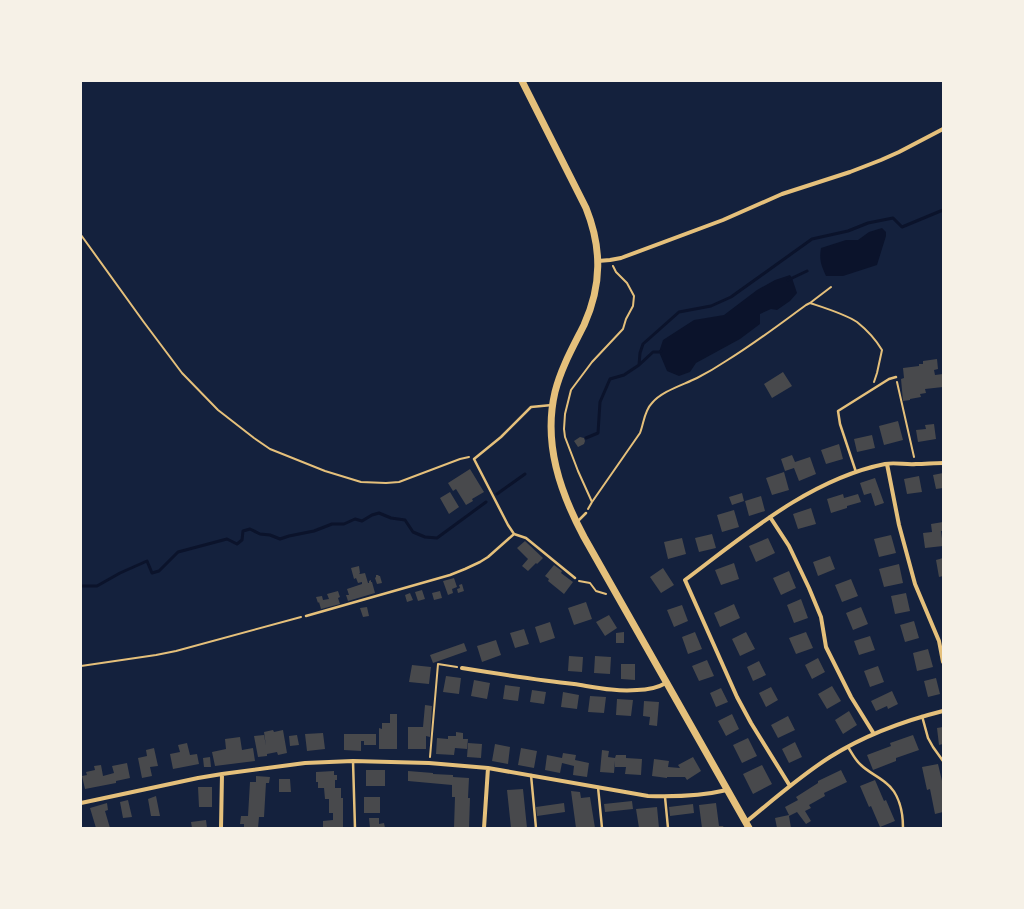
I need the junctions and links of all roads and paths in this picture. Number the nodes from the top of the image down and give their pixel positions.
1 (522, 81) edge
2 (943, 128) edge
3 (81, 235) edge
4 (598, 261) junction
5 (616, 272) dead end
6 (831, 287) dead end
7 (810, 303) junction
8 (896, 377) joint
9 (876, 387) junction
10 (553, 405) junction
11 (474, 459) junction
12 (943, 463) edge
13 (887, 464) junction
14 (916, 464) junction
15 (856, 472) junction
16 (592, 502) junction
17 (586, 513) joint
18 (770, 517) junction
19 (577, 523) junction
20 (514, 534) junction
21 (575, 578) joint
22 (608, 594) dead end
23 (306, 616) joint
24 (943, 662) edge
25 (81, 666) edge
26 (462, 668) joint
27 (666, 683) junction
28 (943, 711) edge
29 (922, 716) junction
30 (874, 734) junction
31 (848, 747) junction
32 (353, 761) junction
33 (943, 761) edge
34 (430, 762) junction
35 (488, 768) junction
36 (222, 774) junction
37 (531, 775) junction
38 (790, 786) junction
39 (598, 787) junction
40 (727, 790) junction
41 (665, 797) junction
42 (81, 803) edge
43 (747, 825) edge
44 (221, 828) edge
45 (355, 828) edge
46 (484, 828) edge
47 (536, 828) edge
48 (602, 828) edge
49 (668, 828) edge
50 (903, 828) edge

1 - 4 street
2 - 4 street
3 - 11 path
4 - 10 street
5 - 16 path
6 - 7 path
7 - 9 path
7 - 16 path
8 - 9 lane
8 - 14 path
9 - 15 lane
10 - 11 lane
10 - 19 street
11 - 20 lane
12 - 14 street
13 - 14 street
13 - 15 street
13 - 24 street
15 - 18 street
16 - 17 path
17 - 19 lane
18 - 30 street
18 - 38 street
19 - 27 street
20 - 21 lane
20 - 23 lane
21 - 22 path
23 - 25 path
26 - 27 street
26 - 34 path
27 - 40 street
28 - 29 street
29 - 30 street
29 - 33 lane
30 - 31 street
31 - 38 street
31 - 50 lane
32 - 34 street
32 - 36 street
32 - 45 lane
34 - 35 street
35 - 37 street
35 - 46 street
36 - 42 street
36 - 44 street
37 - 39 street
37 - 47 lane
38 - 43 street
39 - 41 street
39 - 48 lane
40 - 41 street
40 - 43 street
41 - 49 lane

